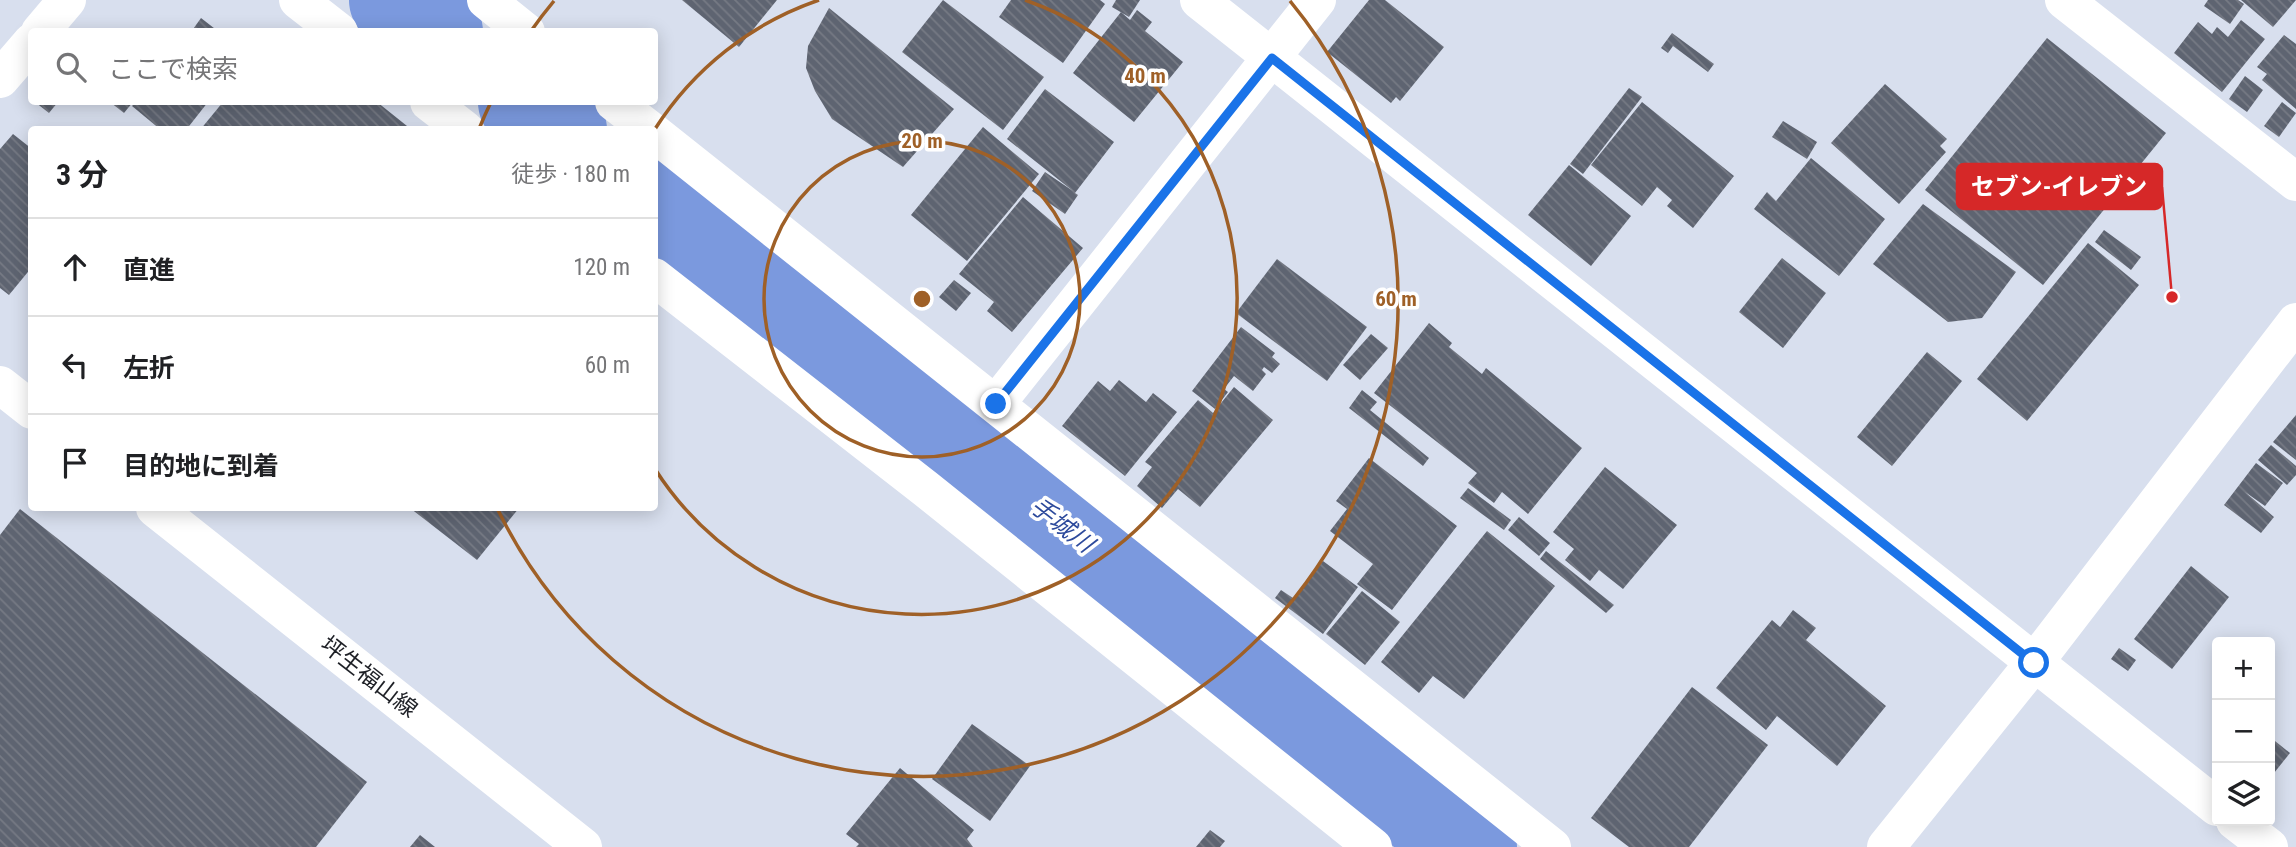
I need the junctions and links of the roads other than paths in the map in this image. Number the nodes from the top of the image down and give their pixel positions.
1 (67, 0) edge
2 (298, 0) edge
3 (486, 0) edge
4 (1199, 0) edge
5 (1317, 0) edge
6 (2064, 0) edge
7 (43, 28) edge
8 (334, 28) edge
9 (521, 28) edge
10 (28, 47) edge
11 (1272, 58) junction
12 (0, 79) edge
13 (433, 105) edge
14 (618, 105) edge
15 (460, 126) edge
16 (645, 126) edge
17 (658, 136) edge
18 (2296, 182) edge
19 (658, 280) edge
20 (2296, 322) edge
21 (0, 385) edge
22 (996, 404) junction
23 (28, 407) edge
24 (159, 511) edge
25 (2034, 663) junction
26 (2212, 803) edge
27 (2242, 826) edge
28 (583, 847) edge
29 (1373, 847) edge
30 (1552, 847) edge
31 (1886, 847) edge
32 (2269, 847) edge

1 - 7 street
2 - 8 street
3 - 9 street
4 - 11 street
5 - 11 street
6 - 18 street
10 - 12 street
11 - 22 street
11 - 25 street
13 - 15 street
14 - 16 street
17 - 22 street
19 - 29 street
20 - 25 street
21 - 23 street
22 - 30 street
24 - 28 street, 坪生福山線
25 - 26 street
25 - 31 street
27 - 32 street

